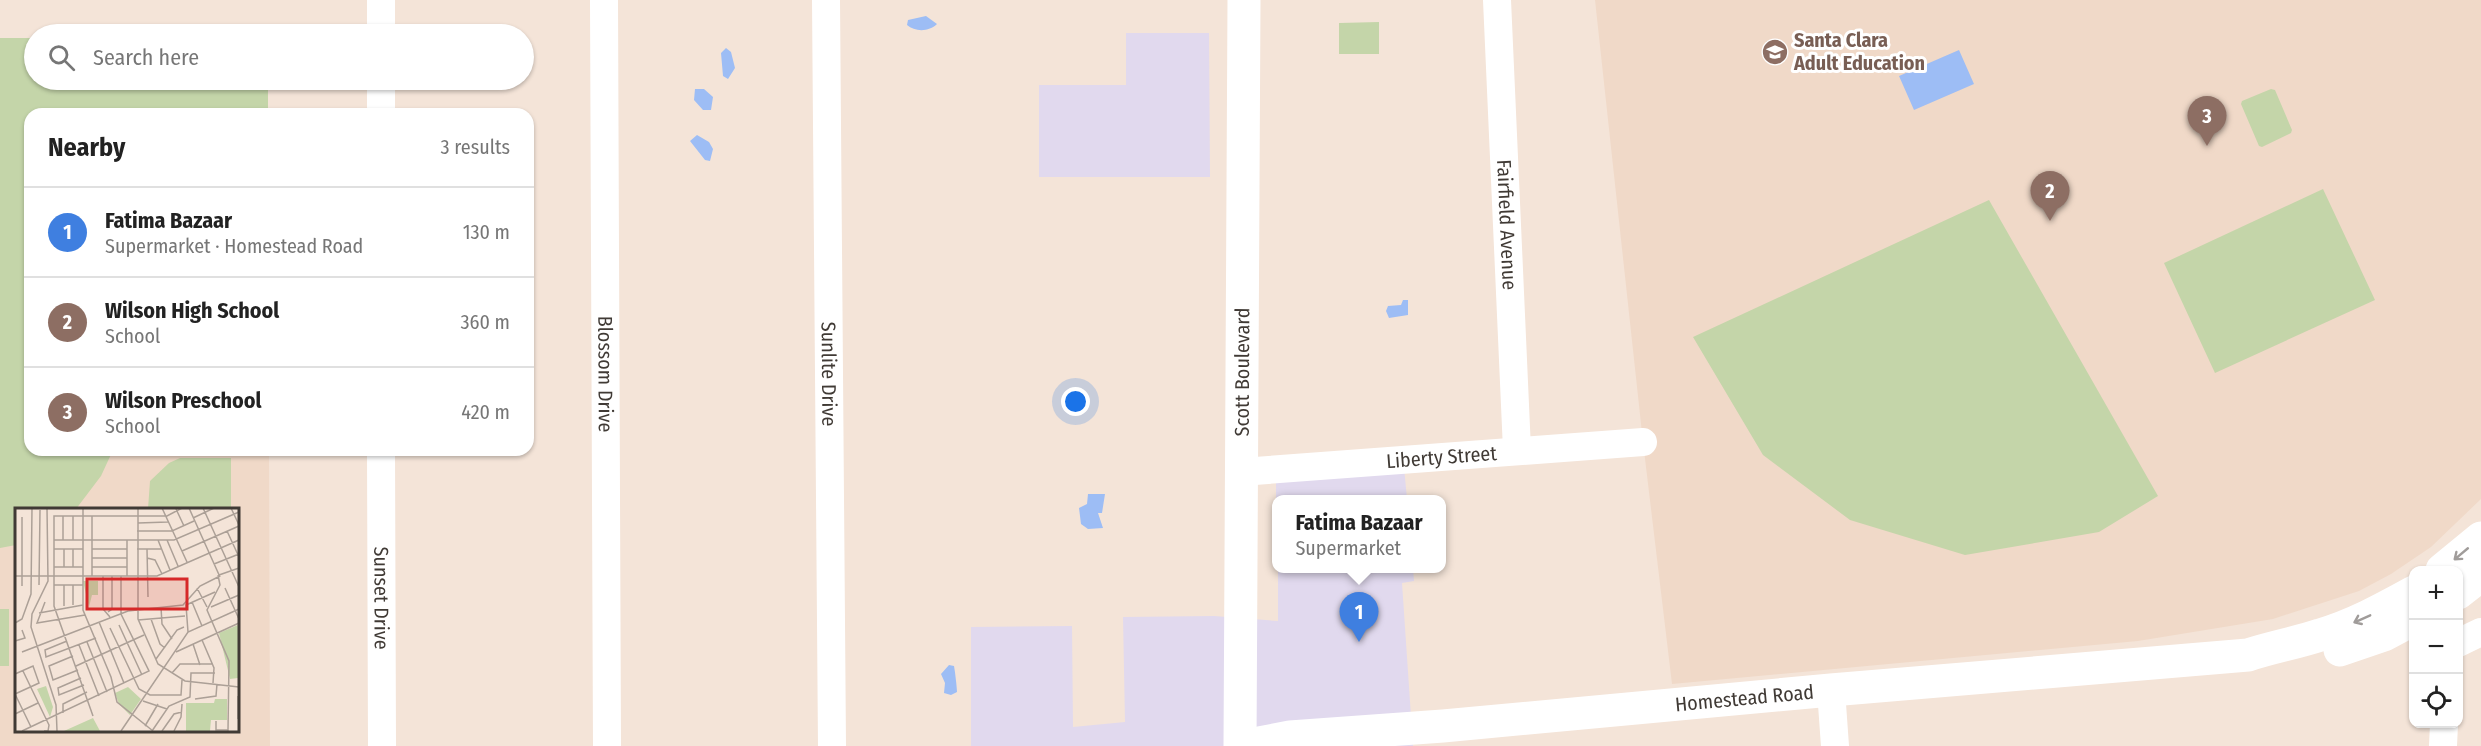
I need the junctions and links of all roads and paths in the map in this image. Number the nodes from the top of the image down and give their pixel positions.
1 (381, 0) edge
2 (604, 0) edge
3 (826, 0) edge
4 (1244, 0) edge
5 (1497, 0) edge
6 (381, 24) edge
7 (381, 90) edge
8 (381, 108) edge
9 (1643, 442) dead end
10 (1517, 450) junction
11 (381, 456) edge
12 (1241, 472) junction
13 (2481, 538) edge
14 (2447, 566) edge
15 (2481, 575) edge
16 (2463, 589) edge
17 (2409, 595) edge
18 (2412, 620) edge
19 (2248, 655) junction
20 (1831, 690) junction
21 (2444, 728) edge
22 (382, 746) edge
23 (607, 746) edge
24 (832, 746) edge
25 (1241, 746) edge
26 (1835, 746) edge
27 (2443, 746) edge

1 - 6 street
2 - 23 street, Blossom Drive
3 - 24 street, Sunlite Drive
4 - 12 main road, Scott Boulevard
5 - 10 street, Fairfield Avenue
7 - 8 street
9 - 10 street, Liberty Street
10 - 12 street, Liberty Street
11 - 22 street, Sunset Drive
12 - 25 main road, Scott Boulevard
13 -> 14 main road
15 - 16 main road
17 -> 19 main road, Homestead Road
18 - 19 main road, Homestead Road
19 - 20 main road, Homestead Road
20 - 25 main road, Homestead Road
20 - 26 street
21 - 27 street

